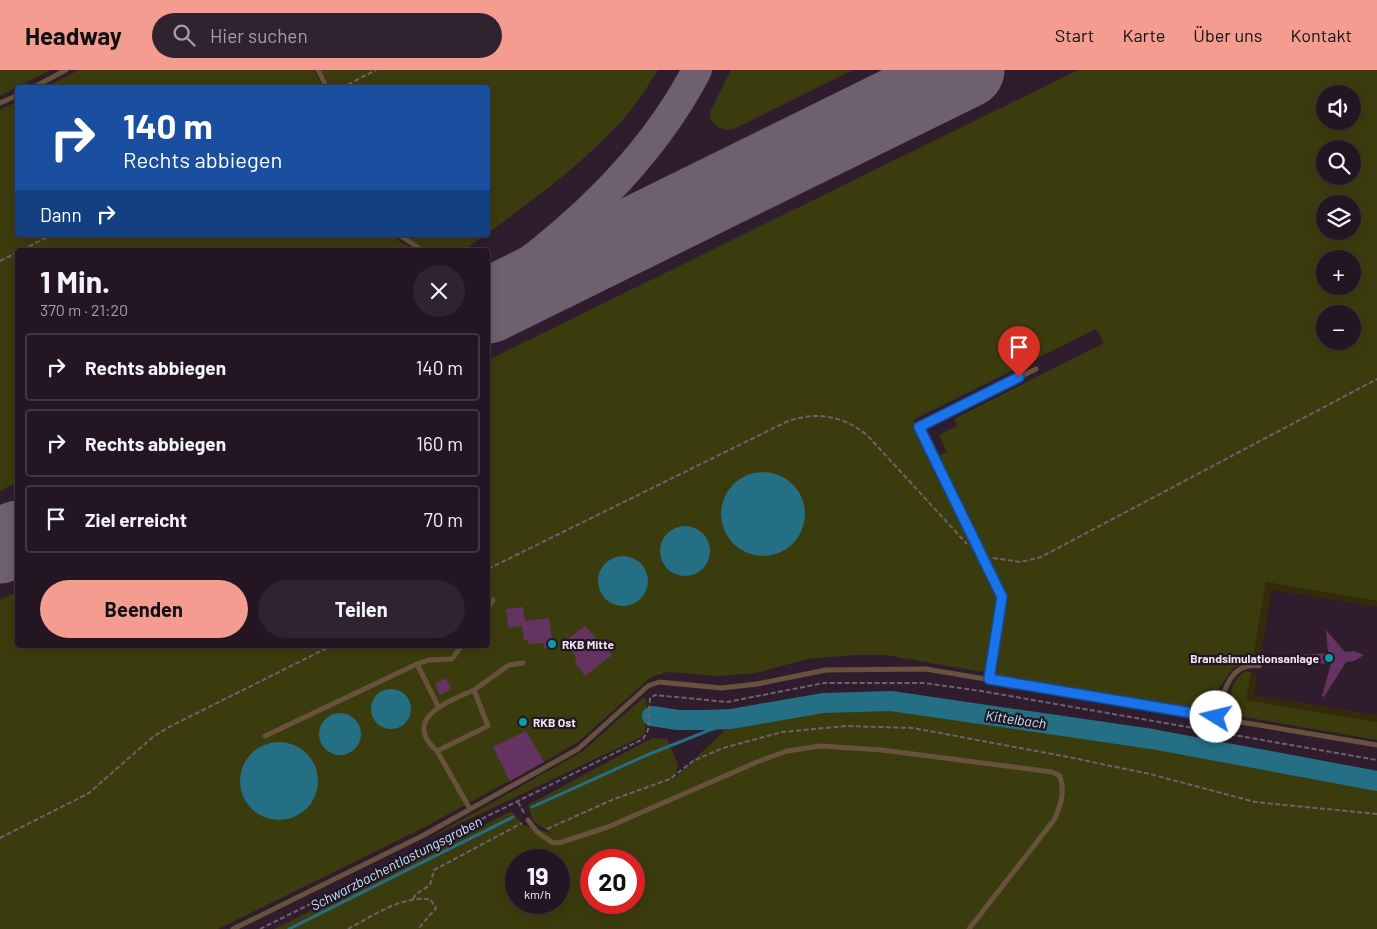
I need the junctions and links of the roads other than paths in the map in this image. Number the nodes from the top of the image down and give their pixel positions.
1 (66, 70) edge
2 (318, 70) edge
3 (38, 85) edge
4 (326, 85) edge
5 (15, 96) edge
6 (0, 103) edge
7 (401, 237) edge
8 (419, 248) edge
9 (1036, 369) dead end
10 (493, 600) dead end
11 (490, 605) edge
12 (460, 648) edge
13 (523, 663) dead end
14 (417, 664) junction
15 (1259, 666) dead end
16 (989, 679) junction
17 (474, 690) junction
18 (438, 706) junction
19 (1216, 717) junction
20 (265, 736) dead end
21 (1377, 745) edge
22 (437, 751) junction
23 (470, 809) junction
24 (528, 820) road end
25 (234, 929) edge
26 (969, 929) edge

1 - 3 lane
2 - 4 lane
5 - 6 lane
7 - 8 lane
9 - 16 lane
10 - 11 lane
12 - 14 lane
13 - 17 lane
14 - 18 lane
14 - 20 lane
15 - 19 lane
16 - 19 lane
16 - 23 lane
17 - 18 lane
17 - 22 lane
18 - 22 lane
19 - 21 lane
22 - 23 lane
23 - 25 lane
24 - 26 lane

